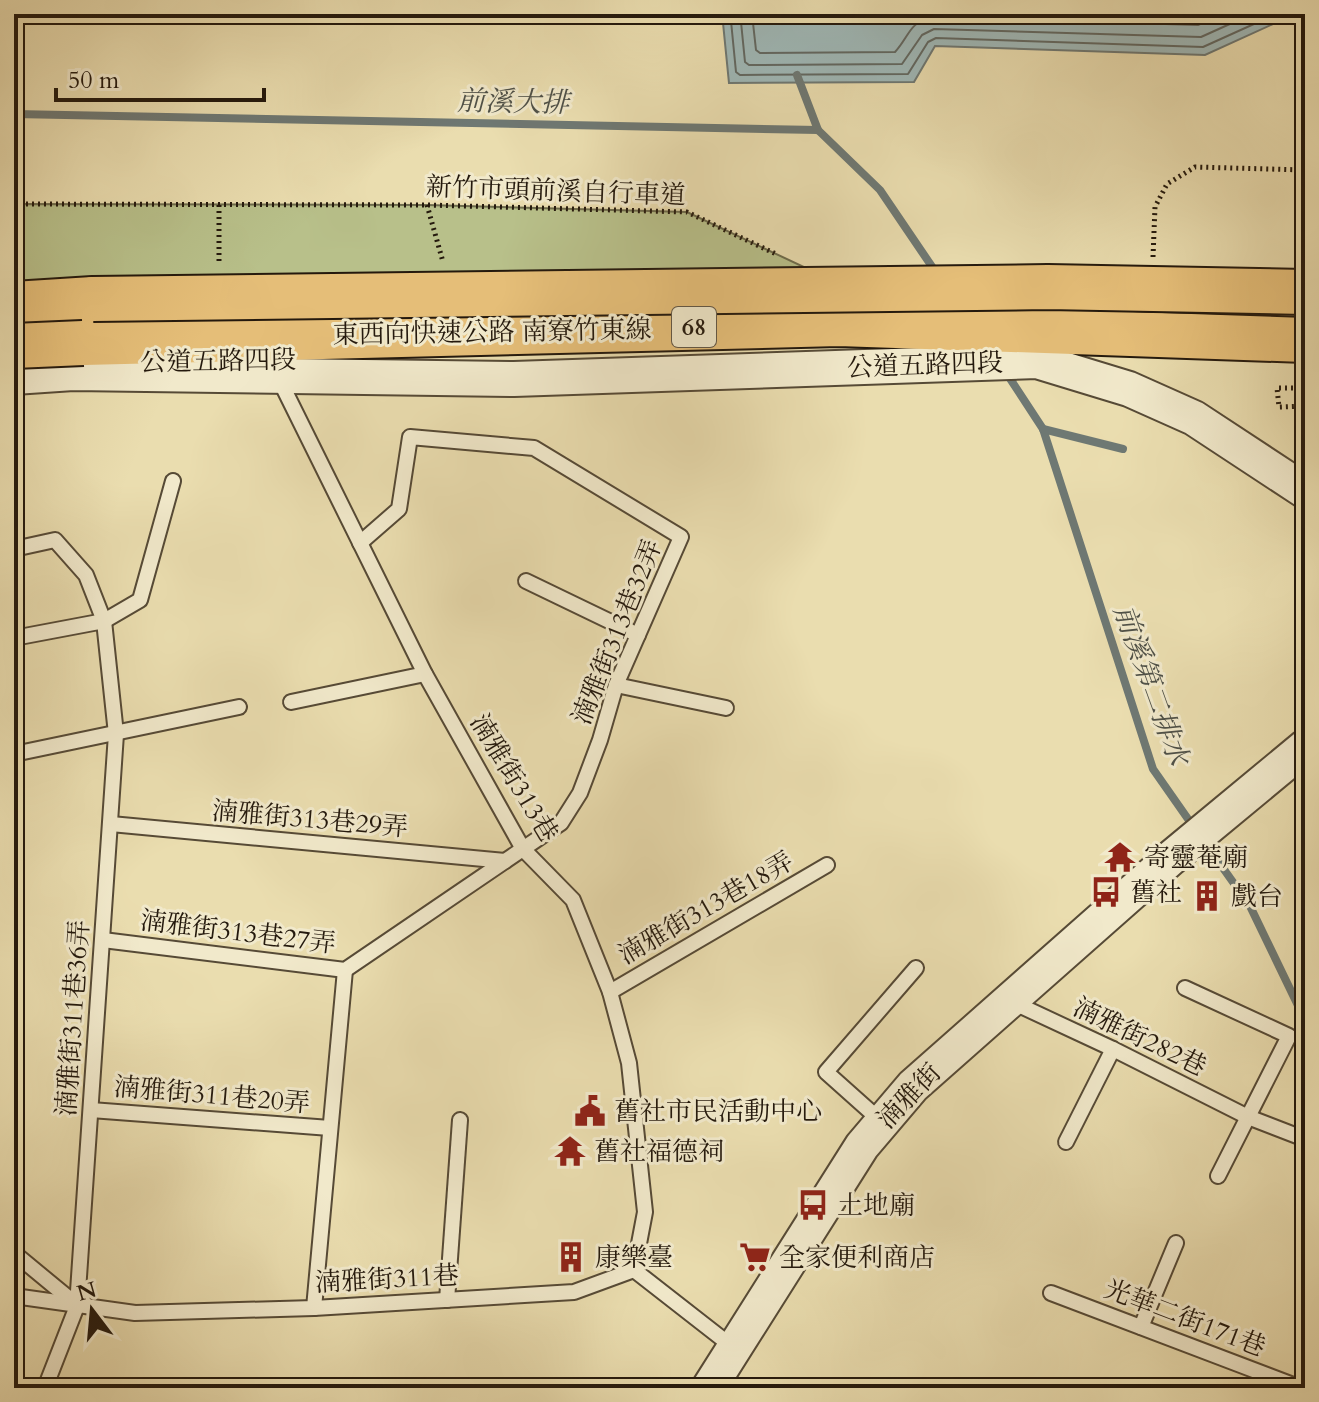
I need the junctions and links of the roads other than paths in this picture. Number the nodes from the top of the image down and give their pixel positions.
1 (1305, 292) edge
2 (14, 304) edge
3 (1305, 340) edge
4 (14, 346) edge
5 (14, 366) edge
6 (277, 368) junction
7 (14, 377) edge
8 (173, 481) dead end
9 (1305, 491) edge
10 (360, 543) junction
11 (14, 549) edge
12 (526, 581) dead end
13 (104, 621) junction
14 (638, 635) junction
15 (14, 638) edge
16 (425, 674) junction
17 (616, 685) junction
18 (291, 702) dead end
19 (239, 707) dead end
20 (726, 708) dead end
21 (116, 734) junction
22 (1305, 747) edge
23 (14, 754) edge
24 (111, 824) junction
25 (523, 849) junction
26 (505, 861) junction
27 (827, 865) dead end
28 (103, 940) junction
29 (916, 968) dead end
30 (345, 970) junction
31 (1185, 988) dead end
32 (610, 992) junction
33 (1010, 1001) junction
34 (1113, 1049) junction
35 (91, 1110) junction
36 (1248, 1117) junction
37 (460, 1120) dead end
38 (883, 1122) junction
39 (330, 1128) junction
40 (1305, 1139) edge
41 (1066, 1142) dead end
42 (1218, 1176) dead end
43 (1176, 1243) dead end
44 (14, 1253) edge
45 (634, 1270) junction
46 (1051, 1293) dead end
47 (14, 1296) edge
48 (447, 1300) junction
49 (77, 1306) junction
50 (314, 1308) junction
51 (1141, 1327) junction
52 (734, 1348) junction
53 (45, 1388) edge
54 (709, 1388) edge
55 (1301, 1388) edge

1 - 2 highway, 東西向快速公路 南寮竹東線 / 68, bridge
3 - 4 highway, 東西向快速公路 南寮竹東線 / 68, bridge
5 - 6 street, 公道五路四段
6 - 7 street, 公道五路四段
6 - 9 street, 公道五路四段
6 - 10 lane, 湳雅街313巷
8 - 13 lane
10 - 14 lane, 湳雅街313巷32弄
10 - 16 lane, 湳雅街313巷
11 - 13 lane, 湳雅街311巷36弄
12 - 14 lane
13 - 15 lane
13 - 21 lane, 湳雅街311巷36弄
14 - 17 lane, 湳雅街313巷32弄
16 - 18 lane
16 - 25 lane, 湳雅街313巷
17 - 20 lane
17 - 25 lane, 湳雅街313巷32弄
19 - 21 lane
21 - 23 lane
21 - 24 lane, 湳雅街311巷36弄
22 - 33 street, 湳雅街
24 - 26 lane, 湳雅街313巷29弄
24 - 28 lane, 湳雅街311巷36弄
25 - 26 lane, 湳雅街313巷27弄
25 - 32 lane, 湳雅街313巷
26 - 30 lane, 湳雅街313巷27弄
27 - 32 lane, 湳雅街313巷18弄
28 - 30 lane, 湳雅街313巷27弄
28 - 35 lane, 湳雅街311巷36弄
29 - 38 lane
30 - 39 lane, 湳雅街311巷20弄
31 - 36 lane
32 - 45 lane, 湳雅街313巷
33 - 34 lane, 湳雅街282巷
33 - 38 street, 湳雅街
34 - 36 lane, 湳雅街282巷
34 - 41 lane
35 - 39 lane, 湳雅街311巷20弄
35 - 49 lane, 湳雅街311巷36弄
36 - 40 lane, 湳雅街282巷
36 - 42 lane
37 - 48 lane
38 - 52 street, 湳雅街
39 - 50 lane, 湳雅街311巷20弄
43 - 51 lane
44 - 49 lane
45 - 48 lane, 湳雅街311巷
45 - 52 lane
46 - 51 lane, 光華二街171巷
47 - 49 lane, 湳雅街311巷
48 - 50 lane, 湳雅街311巷
49 - 50 lane, 湳雅街311巷
49 - 53 lane, 湳雅街311巷36弄
51 - 55 lane, 光華二街171巷
52 - 54 street, 湳雅街

